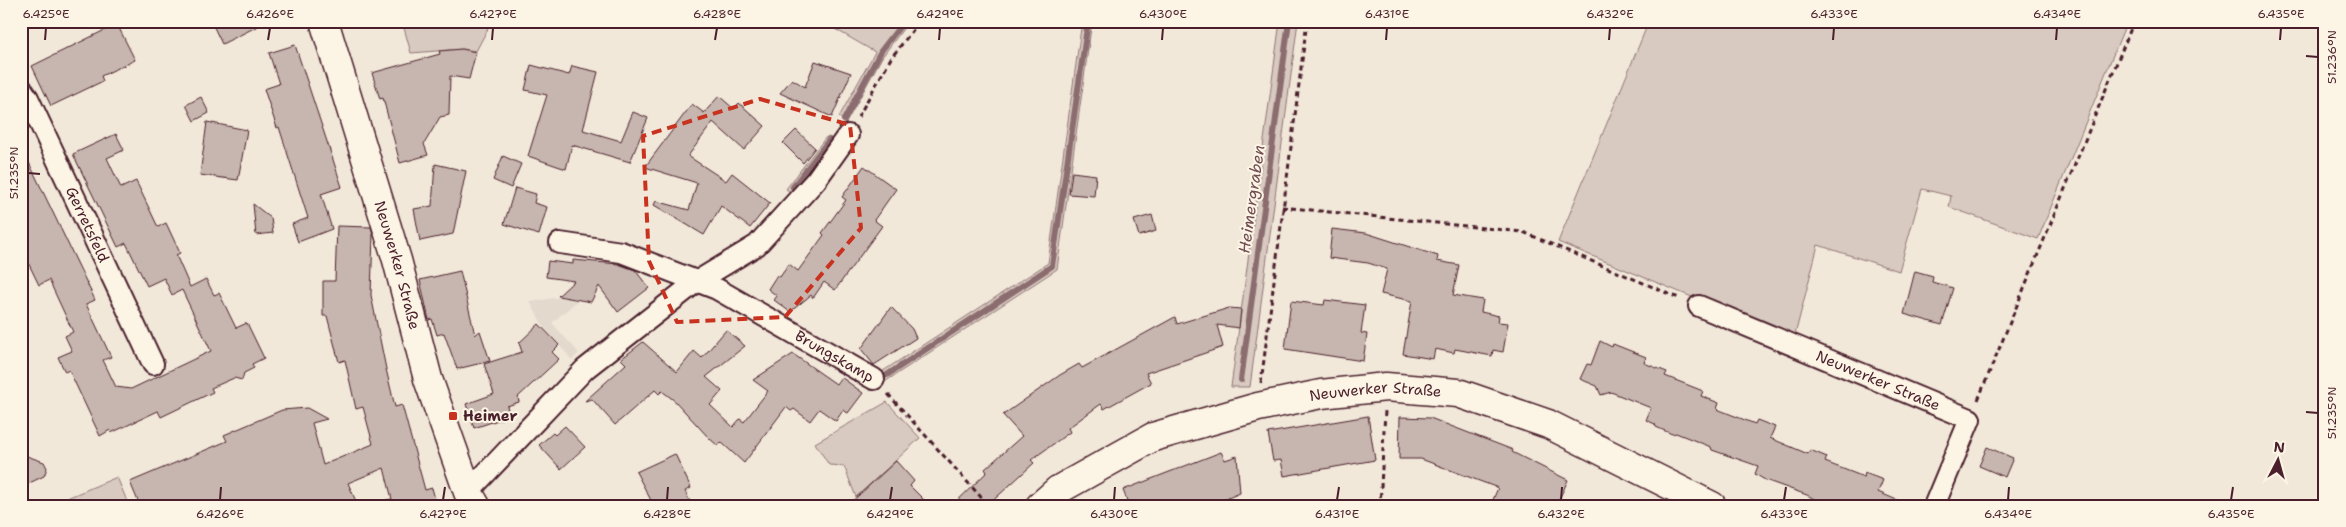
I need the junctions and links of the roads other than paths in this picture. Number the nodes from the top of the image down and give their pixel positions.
1 (324, 21) edge
2 (21, 88) edge
3 (848, 135) road end
4 (560, 243) dead end
5 (696, 282) junction
6 (1699, 306) road end
7 (153, 364) dead end
8 (874, 379) road end
9 (472, 499) edge
10 (1040, 506) edge
11 (1712, 506) edge
12 (1934, 506) edge

1 - 9 street, Neuwerker Straße
2 - 7 street, Gerretsfeld
3 - 5 street
4 - 5 street, Brungskamp
5 - 8 street, Brungskamp
5 - 9 street
6 - 12 street, Neuwerker Straße
10 - 11 street, Neuwerker Straße

